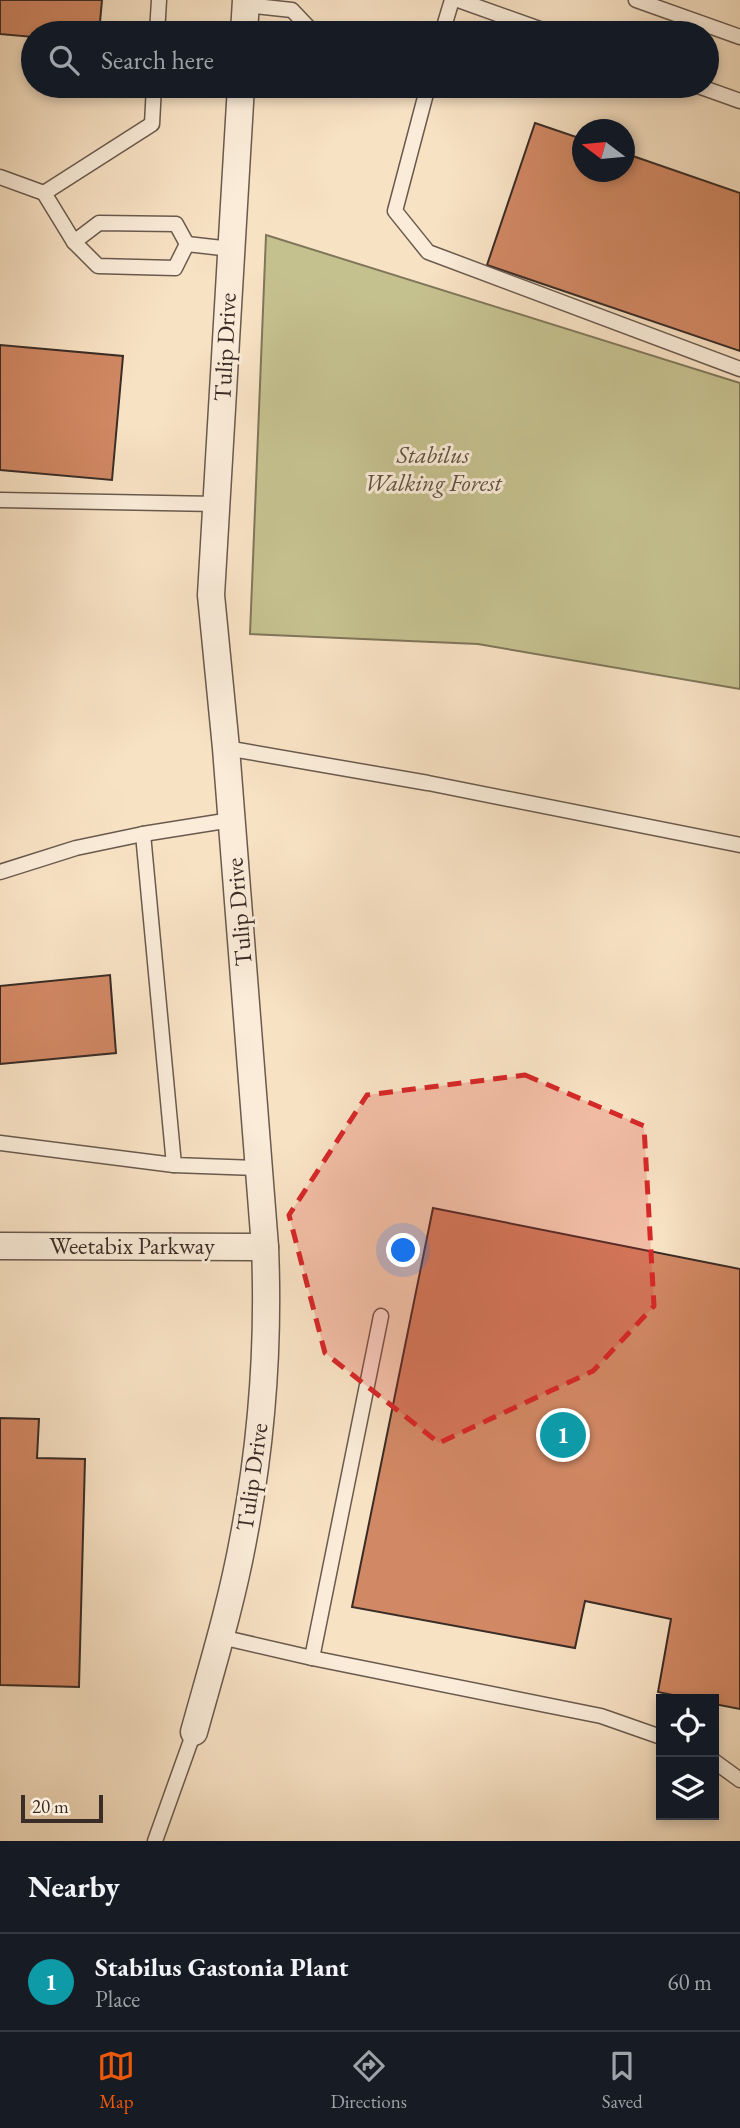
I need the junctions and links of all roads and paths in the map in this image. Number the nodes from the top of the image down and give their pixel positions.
1 (159, 0) edge
2 (452, 0) edge
3 (458, 0) edge
4 (636, 0) edge
5 (246, 2) edge
6 (158, 21) edge
7 (245, 21) edge
8 (302, 21) edge
9 (446, 21) edge
10 (517, 21) edge
11 (695, 21) edge
12 (719, 30) edge
13 (740, 37) edge
14 (719, 94) edge
15 (153, 98) edge
16 (240, 98) edge
17 (425, 98) edge
18 (740, 101) edge
19 (0, 177) edge
20 (44, 193) junction
21 (74, 242) junction
22 (187, 244) junction
23 (231, 249) junction
24 (740, 369) edge
25 (0, 500) edge
26 (216, 504) junction
27 (226, 748) junction
28 (231, 820) junction
29 (144, 834) junction
30 (740, 845) edge
31 (0, 872) edge
32 (0, 1143) edge
33 (174, 1166) junction
34 (259, 1168) junction
35 (0, 1246) edge
36 (265, 1247) junction
37 (381, 1316) dead end
38 (221, 1637) junction
39 (312, 1658) junction
40 (194, 1732) joint
41 (656, 1735) edge
42 (719, 1764) edge
43 (740, 1780) edge
44 (155, 1841) edge

1 - 6 lane
2 - 9 lane
3 - 10 lane
4 - 11 lane
5 - 7 street
5 - 8 lane
12 - 13 lane
14 - 18 lane
15 - 20 lane
16 - 23 street, Tulip Drive
17 - 24 lane
19 - 20 lane
20 - 21 lane
21 - 22 lane
21 - 22 lane
22 - 23 lane
23 - 26 street, Tulip Drive
25 - 26 lane
26 - 27 street, Tulip Drive
27 - 28 street, Tulip Drive
27 - 30 lane
28 - 29 lane
28 - 34 street, Tulip Drive
29 - 31 lane
29 - 33 lane
32 - 33 lane
33 - 34 lane
34 - 36 street, Tulip Drive
35 - 36 street, Weetabix Parkway
36 - 38 street, Tulip Drive
37 - 39 lane
38 - 39 lane
38 - 40 street, Tulip Drive
39 - 41 lane
40 - 44 lane
42 - 43 lane

